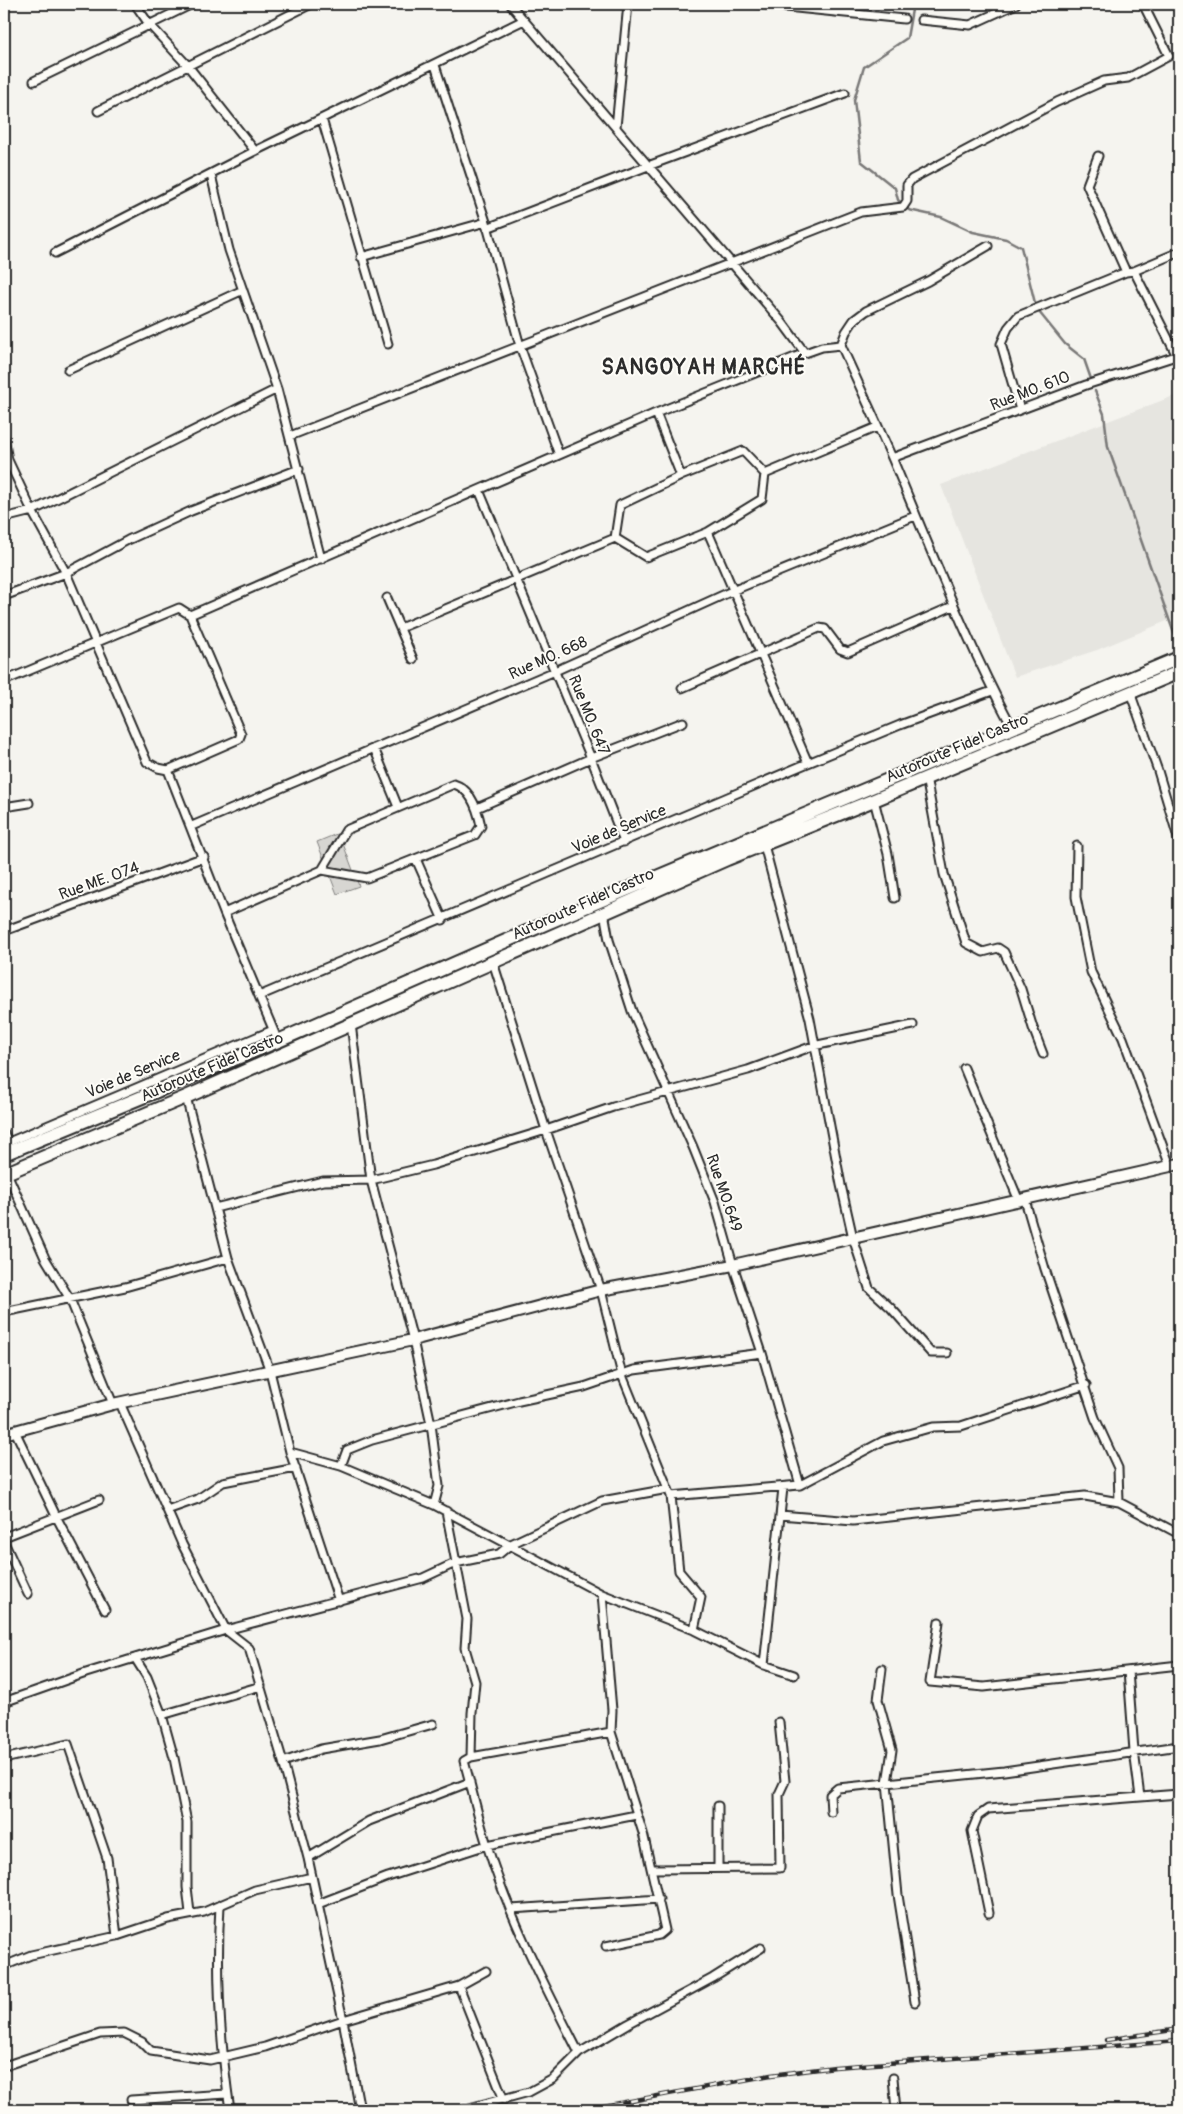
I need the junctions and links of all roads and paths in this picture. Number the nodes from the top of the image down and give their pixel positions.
1 (134, 4) edge
2 (192, 4) edge
3 (311, 4) edge
4 (510, 4) edge
5 (628, 4) edge
6 (758, 4) edge
7 (1016, 4) edge
8 (1143, 4) edge
9 (904, 19) dead end
10 (524, 20) junction
11 (921, 20) dead end
12 (149, 24) junction
13 (435, 65) junction
14 (188, 66) junction
15 (34, 81) dead end
16 (845, 93) dead end
17 (98, 111) dead end
18 (322, 119) junction
19 (616, 127) junction
20 (255, 151) junction
21 (1098, 156) dead end
22 (648, 166) junction
23 (211, 175) junction
24 (486, 225) junction
25 (988, 246) dead end
26 (1179, 252) edge
27 (55, 253) dead end
28 (361, 256) junction
29 (731, 262) junction
30 (1134, 271) junction
31 (1126, 272) junction
32 (243, 290) junction
33 (388, 344) dead end
34 (841, 345) junction
35 (520, 346) junction
36 (804, 353) junction
37 (1178, 356) edge
38 (68, 370) dead end
39 (277, 390) junction
40 (1020, 410) junction
41 (656, 413) junction
42 (877, 426) junction
43 (290, 436) junction
44 (4, 438) edge
45 (559, 455) junction
46 (892, 458) junction
47 (298, 469) junction
48 (766, 474) junction
49 (681, 476) junction
50 (479, 490) junction
51 (32, 510) junction
52 (915, 516) junction
53 (4, 518) edge
54 (708, 532) junction
55 (615, 538) junction
56 (321, 559) junction
57 (66, 573) junction
58 (517, 579) junction
59 (732, 591) junction
60 (4, 596) edge
61 (387, 598) dead end
62 (953, 606) junction
63 (190, 615) junction
64 (400, 628) junction
65 (95, 644) junction
66 (760, 655) junction
67 (1179, 658) edge
68 (413, 659) dead end
69 (555, 671) junction
70 (1179, 672) edge
71 (4, 681) edge
72 (682, 688) dead end
73 (992, 691) junction
74 (1130, 692) junction
75 (683, 722) dead end
76 (1012, 728) junction
77 (374, 748) junction
78 (591, 758) junction
79 (808, 763) junction
80 (168, 770) junction
81 (926, 777) junction
82 (874, 800) junction
83 (29, 803) dead end
84 (398, 807) junction
85 (4, 808) edge
86 (478, 808) junction
87 (192, 826) junction
88 (624, 842) junction
89 (1179, 842) edge
90 (764, 845) junction
91 (1077, 846) dead end
92 (204, 857) junction
93 (416, 859) junction
94 (322, 870) junction
95 (895, 898) dead end
96 (604, 912) junction
97 (224, 913) junction
98 (443, 920) junction
99 (4, 931) edge
100 (493, 962) junction
101 (259, 996) junction
102 (351, 1024) junction
103 (913, 1025) dead end
104 (275, 1036) junction
105 (813, 1046) junction
106 (1043, 1054) dead end
107 (964, 1068) dead end
108 (667, 1092) junction
109 (186, 1096) junction
110 (70, 1121) junction
111 (546, 1130) junction
112 (4, 1133) edge
113 (6, 1143) edge
114 (4, 1154) edge
115 (1175, 1165) edge
116 (5, 1173) edge
117 (371, 1180) junction
118 (1022, 1200) junction
119 (215, 1208) junction
120 (853, 1238) junction
121 (228, 1258) junction
122 (733, 1264) junction
123 (601, 1290) junction
124 (70, 1299) junction
125 (4, 1312) edge
126 (413, 1340) junction
127 (762, 1353) junction
128 (948, 1353) dead end
129 (270, 1370) junction
130 (622, 1374) junction
131 (1086, 1385) junction
132 (116, 1404) junction
133 (431, 1424) junction
134 (15, 1431) junction
135 (4, 1434) edge
136 (290, 1452) junction
137 (341, 1466) junction
138 (296, 1468) junction
139 (798, 1486) junction
140 (783, 1488) junction
141 (669, 1492) junction
142 (99, 1500) dead end
143 (1119, 1502) junction
144 (434, 1505) junction
145 (167, 1510) junction
146 (446, 1511) junction
147 (780, 1515) junction
148 (57, 1518) junction
149 (1179, 1534) edge
150 (4, 1537) edge
151 (4, 1542) edge
152 (511, 1544) junction
153 (455, 1563) junction
154 (28, 1594) dead end
155 (602, 1594) junction
156 (338, 1601) junction
157 (105, 1610) dead end
158 (939, 1622) dead end
159 (226, 1630) junction
160 (694, 1630) junction
161 (135, 1658) junction
162 (764, 1665) junction
163 (1179, 1665) edge
164 (882, 1669) dead end
165 (1128, 1671) junction
166 (794, 1676) dead end
167 (261, 1686) junction
168 (4, 1702) edge
169 (162, 1716) junction
170 (779, 1722) dead end
171 (433, 1724) dead end
172 (611, 1732) junction
173 (1179, 1746) edge
174 (1134, 1752) junction
175 (471, 1757) junction
176 (4, 1759) edge
177 (283, 1762) junction
178 (470, 1782) junction
179 (887, 1783) junction
180 (1179, 1794) edge
181 (1140, 1797) junction
182 (718, 1806) dead end
183 (831, 1812) dead end
184 (636, 1815) junction
185 (487, 1846) junction
186 (308, 1858) junction
187 (718, 1868) junction
188 (652, 1869) junction
189 (312, 1877) junction
190 (659, 1899) junction
191 (318, 1904) junction
192 (220, 1905) junction
193 (510, 1909) junction
194 (190, 1913) junction
195 (989, 1914) dead end
196 (118, 1936) junction
197 (606, 1946) dead end
198 (761, 1948) dead end
199 (4, 1966) edge
200 (486, 1971) dead end
201 (459, 1986) junction
202 (915, 2002) dead end
203 (343, 2020) junction
204 (579, 2053) junction
205 (222, 2056) junction
206 (4, 2066) edge
207 (893, 2078) dead end
208 (228, 2094) junction
209 (131, 2100) dead end
210 (504, 2100) junction
211 (230, 2110) edge
212 (360, 2110) edge
213 (462, 2110) edge
214 (896, 2110) edge

1 - 12 street
2 - 12 street
3 - 14 street
4 - 10 street
5 - 19 street
6 - 9 street
7 - 11 street
8 - 29 street
10 - 13 street
10 - 19 street
12 - 14 street
12 - 15 street
13 - 18 street
13 - 24 street
14 - 17 street
14 - 20 street
16 - 22 street
18 - 20 street
18 - 28 street
19 - 22 street
20 - 23 street
21 - 31 street
22 - 24 street
22 - 29 street
23 - 27 street
23 - 32 street
24 - 28 street
24 - 35 street
25 - 34 street
26 - 30 street
28 - 33 street
29 - 35 street
29 - 36 street
30 - 31 street
30 - 37 street
31 - 40 street
32 - 38 street
32 - 39 street
34 - 36 street
34 - 42 street
35 - 43 street
35 - 45 street
36 - 41 street
37 - 40 street, Rue MO. 610
39 - 43 street
39 - 51 street
40 - 46 street, Rue MO. 610
41 - 45 street
41 - 49 street
42 - 46 street
42 - 48 street
43 - 47 street
44 - 51 street
45 - 50 street
46 - 52 street
47 - 56 street
47 - 57 street
48 - 49 street
48 - 54 street
49 - 55 street
50 - 56 street
50 - 58 street, Rue MO. 647
51 - 53 street
51 - 57 street
52 - 59 street, Rue MO. 668
52 - 62 street
54 - 55 street
54 - 59 street
55 - 58 street
56 - 63 street
57 - 60 street
57 - 65 street
58 - 64 street
58 - 69 street, Rue MO. 647
59 - 66 street
59 - 69 street, Rue MO. 668
61 - 64 street
62 - 66 street
62 - 73 street
63 - 65 street
63 - 80 street
64 - 68 street
65 - 71 street
65 - 80 street
66 - 72 street
66 - 79 street
67 - 76 highway, Autoroute Fidel Castro
69 - 77 street, Rue MO. 668
69 - 78 street, Rue MO. 647
70 - 74 highway, Autoroute Fidel Castro
73 - 76 street
73 - 79 street, Voie de Service
74 - 81 highway, Autoroute Fidel Castro
74 - 89 street
75 - 78 street
76 - 104 highway, Autoroute Fidel Castro
77 - 84 street
77 - 87 street, Rue MO. 668
78 - 86 street
78 - 88 street, Rue MO. 647
79 - 88 street, Voie de Service
80 - 87 street
81 - 82 highway, Autoroute Fidel Castro
81 - 106 street
82 - 90 highway, Autoroute Fidel Castro
82 - 95 street
83 - 85 street
84 - 86 street
84 - 94 street
86 - 93 street
87 - 92 street
88 - 98 street, Voie de Service
90 - 96 highway, Autoroute Fidel Castro
90 - 105 street
91 - 115 street
92 - 97 street
92 - 99 street, Rue ME. 074
93 - 94 street
93 - 98 street
94 - 97 street
96 - 100 highway, Autoroute Fidel Castro
96 - 108 street, Rue MO.649
97 - 101 street
98 - 101 street, Voie de Service
100 - 102 highway, Autoroute Fidel Castro
100 - 111 street
101 - 104 street
102 - 109 highway, Autoroute Fidel Castro
102 - 117 street
103 - 105 street
104 - 110 highway, Autoroute Fidel Castro
105 - 108 street
105 - 120 street
107 - 118 street
108 - 111 street
108 - 122 street, Rue MO.649
109 - 116 highway, Autoroute Fidel Castro
109 - 119 street
110 - 113 street
110 - 114 highway, Autoroute Fidel Castro
111 - 117 street
111 - 123 street
112 - 113 street
115 - 118 street
116 - 124 street
117 - 119 street
117 - 126 street
118 - 120 street
118 - 131 street
119 - 121 street
120 - 122 street
120 - 128 street
121 - 124 street
121 - 129 street
122 - 123 street
122 - 127 street, Rue MO.649
123 - 126 street
123 - 130 street
124 - 125 street
124 - 132 street
126 - 129 street
126 - 133 street
127 - 130 street
127 - 139 street, Rue MO.649
129 - 132 street
129 - 136 street
130 - 133 street
130 - 141 street
131 - 139 street
131 - 143 street
132 - 134 street
132 - 145 street
133 - 137 street
133 - 144 street
134 - 135 street
134 - 148 street
136 - 137 street
136 - 138 street
137 - 144 street
138 - 145 street
138 - 156 street
139 - 140 street
140 - 141 street
140 - 147 street
141 - 152 street
141 - 160 street
142 - 148 street
143 - 147 street
143 - 149 street
144 - 146 street
145 - 159 street
146 - 152 street
146 - 153 street
147 - 162 street
148 - 150 street
148 - 157 street
151 - 154 street
152 - 153 street
152 - 155 street
153 - 156 street
153 - 175 street
155 - 160 street
155 - 172 street
156 - 159 street
158 - 165 street
159 - 161 street
159 - 167 street
160 - 162 street
161 - 168 street
161 - 169 street
162 - 166 street
163 - 165 street
164 - 179 street
165 - 174 street
167 - 169 street
167 - 177 street
169 - 194 street
170 - 187 street
171 - 177 street
172 - 175 street
172 - 184 street
173 - 174 street
174 - 179 street
174 - 181 street
175 - 178 street
176 - 196 street
177 - 186 street
178 - 185 street
178 - 186 street
179 - 183 street
179 - 202 street
180 - 181 street
181 - 195 street
182 - 187 street
184 - 185 street
184 - 188 street
185 - 191 street
185 - 193 street
186 - 189 street
187 - 188 street
188 - 190 street
189 - 191 street
189 - 192 street
190 - 193 street
190 - 197 street
191 - 203 street
192 - 194 street
192 - 205 street
193 - 204 street
194 - 196 street
196 - 199 street
198 - 204 street
200 - 201 street
201 - 203 street
201 - 210 street
203 - 205 street
203 - 212 street
204 - 210 street
205 - 206 street
205 - 208 street
207 - 214 street
208 - 209 street
208 - 211 street
210 - 213 street

